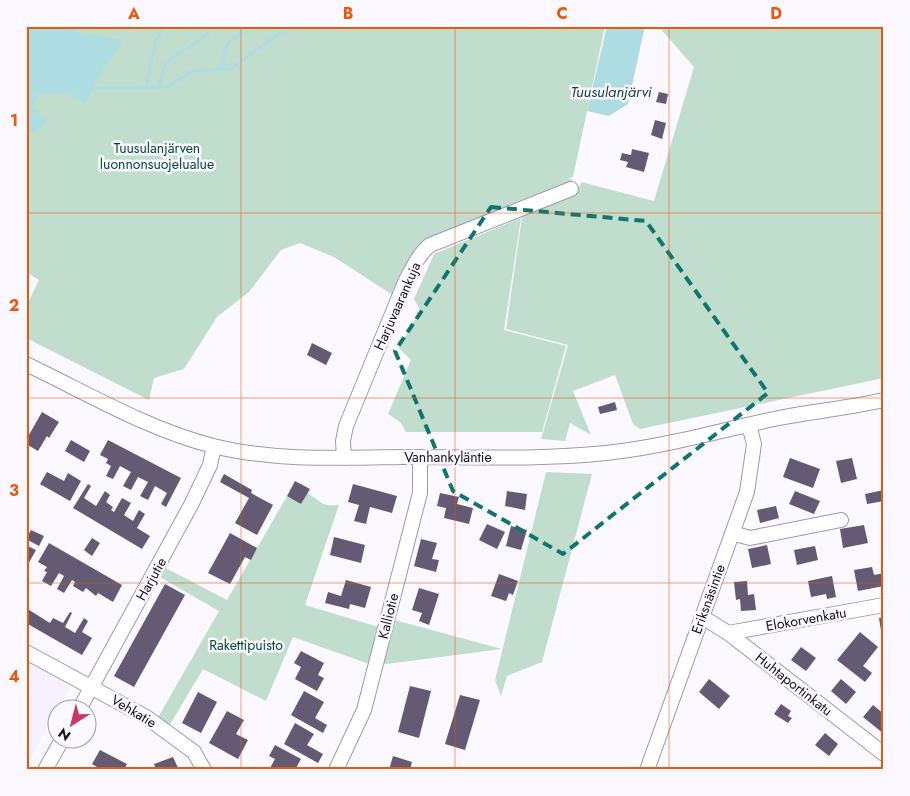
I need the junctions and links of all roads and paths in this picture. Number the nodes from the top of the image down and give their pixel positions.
1 (571, 189) dead end
2 (26, 364) edge
3 (884, 400) edge
4 (749, 425) junction
5 (214, 446) junction
6 (420, 457) junction
7 (344, 458) junction
8 (841, 520) dead end
9 (732, 533) junction
10 (884, 605) edge
11 (701, 618) junction
12 (728, 634) junction
13 (26, 652) edge
14 (92, 687) junction
15 (86, 698) edge
16 (57, 748) edge
17 (884, 754) edge
18 (45, 770) edge
19 (204, 770) edge
20 (336, 770) edge
21 (647, 770) edge

1 - 7 street, Harjuvaarankuja
2 - 5 street, Vanhankyläntie
3 - 4 street, Vanhankyläntie
4 - 6 street, Vanhankyläntie
4 - 9 street, Eriksnäsintie
5 - 7 street, Vanhankyläntie
5 - 14 street, Harjutie
6 - 7 street, Vanhankyläntie
6 - 20 street, Kalliotie
8 - 9 street
9 - 11 street, Eriksnäsintie
10 - 12 street, Elokorvenkatu
11 - 12 street, Huhtaportinkatu
11 - 21 street, Eriksnäsintie
12 - 17 street, Huhtaportinkatu
13 - 14 street, Vehkatie
14 - 15 street, Harjutie
14 - 19 street, Vehkatie
16 - 18 street

